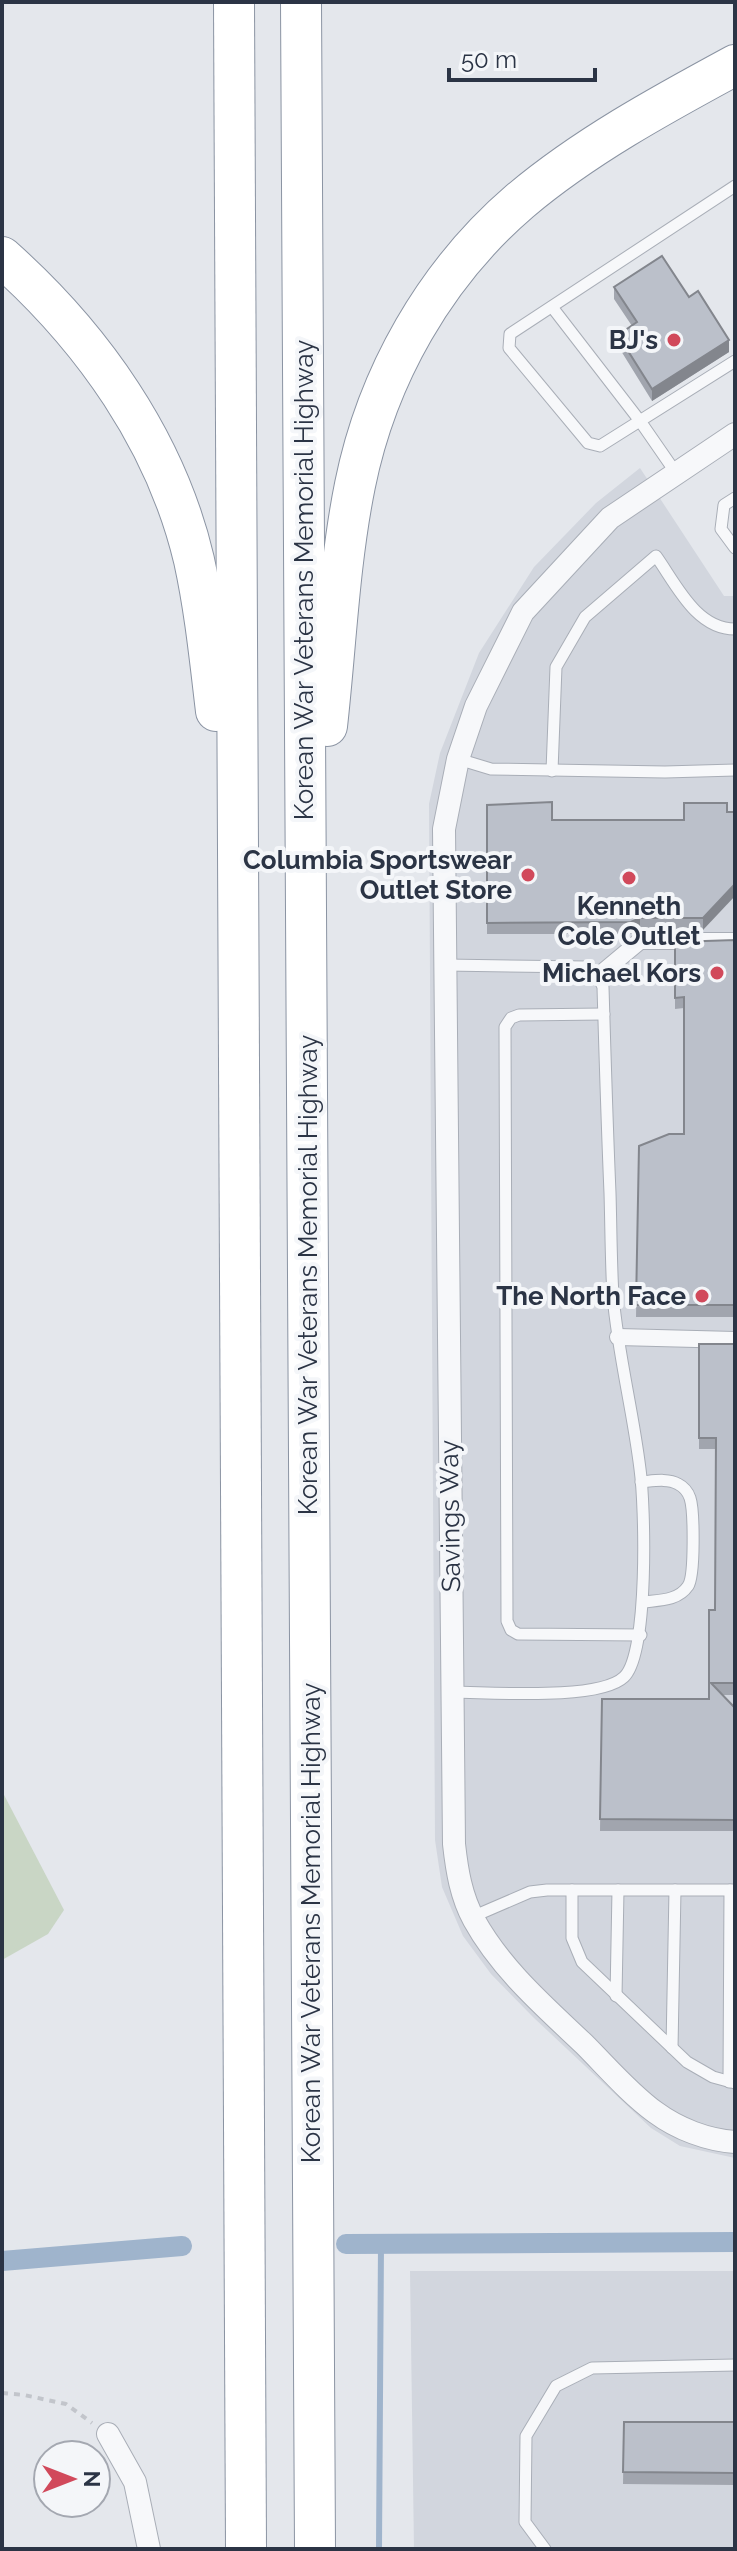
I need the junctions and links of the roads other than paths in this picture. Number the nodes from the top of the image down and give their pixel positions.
1 (234, 2) edge
2 (301, 2) edge
3 (735, 65) edge
4 (735, 186) edge
5 (2, 257) edge
6 (552, 307) junction
7 (735, 361) edge
8 (640, 421) junction
9 (735, 434) edge
10 (676, 473) junction
11 (735, 498) edge
12 (735, 548) edge
13 (735, 629) edge
14 (458, 759) junction
15 (735, 770) edge
16 (552, 771) junction
17 (239, 881) junction
18 (306, 902) junction
19 (735, 941) edge
20 (445, 965) junction
21 (598, 976) junction
22 (604, 1014) junction
23 (618, 1337) junction
24 (735, 1340) edge
25 (641, 1482) junction
26 (643, 1602) junction
27 (641, 1635) junction
28 (452, 1692) junction
29 (572, 1890) junction
30 (618, 1890) junction
31 (675, 1890) junction
32 (733, 1890) edge
33 (472, 1917) junction
34 (616, 1996) junction
35 (672, 2048) junction
36 (732, 2082) edge
37 (735, 2142) edge
38 (735, 2365) edge
39 (108, 2434) road end
40 (149, 2549) edge
41 (246, 2549) edge
42 (315, 2549) edge
43 (545, 2549) edge

1 - 17 highway
2 - 18 highway, Korean War Veterans Memorial Highway
3 - 18 highway
4 - 6 lane
5 - 17 highway
6 - 8 lane
6 - 8 lane
7 - 8 lane
8 - 10 lane
9 - 10 street, Savings Way
10 - 14 street, Savings Way
11 - 12 lane
13 - 16 lane
14 - 16 lane
14 - 20 street, Savings Way
15 - 16 lane
17 - 41 highway
18 - 42 highway, Korean War Veterans Memorial Highway
19 - 21 street
20 - 21 lane
20 - 28 street, Savings Way
21 - 22 lane
22 - 23 lane
22 - 27 lane
23 - 24 street
23 - 25 lane
25 - 26 lane
25 - 26 lane
26 - 27 lane
27 - 28 lane
28 - 33 street, Savings Way
29 - 30 lane
29 - 33 lane
29 - 34 lane
30 - 31 lane
30 - 34 lane
31 - 32 lane
31 - 35 lane
32 - 36 lane
33 - 37 street, Savings Way
34 - 35 lane
35 - 36 lane
38 - 43 lane
39 - 40 street

